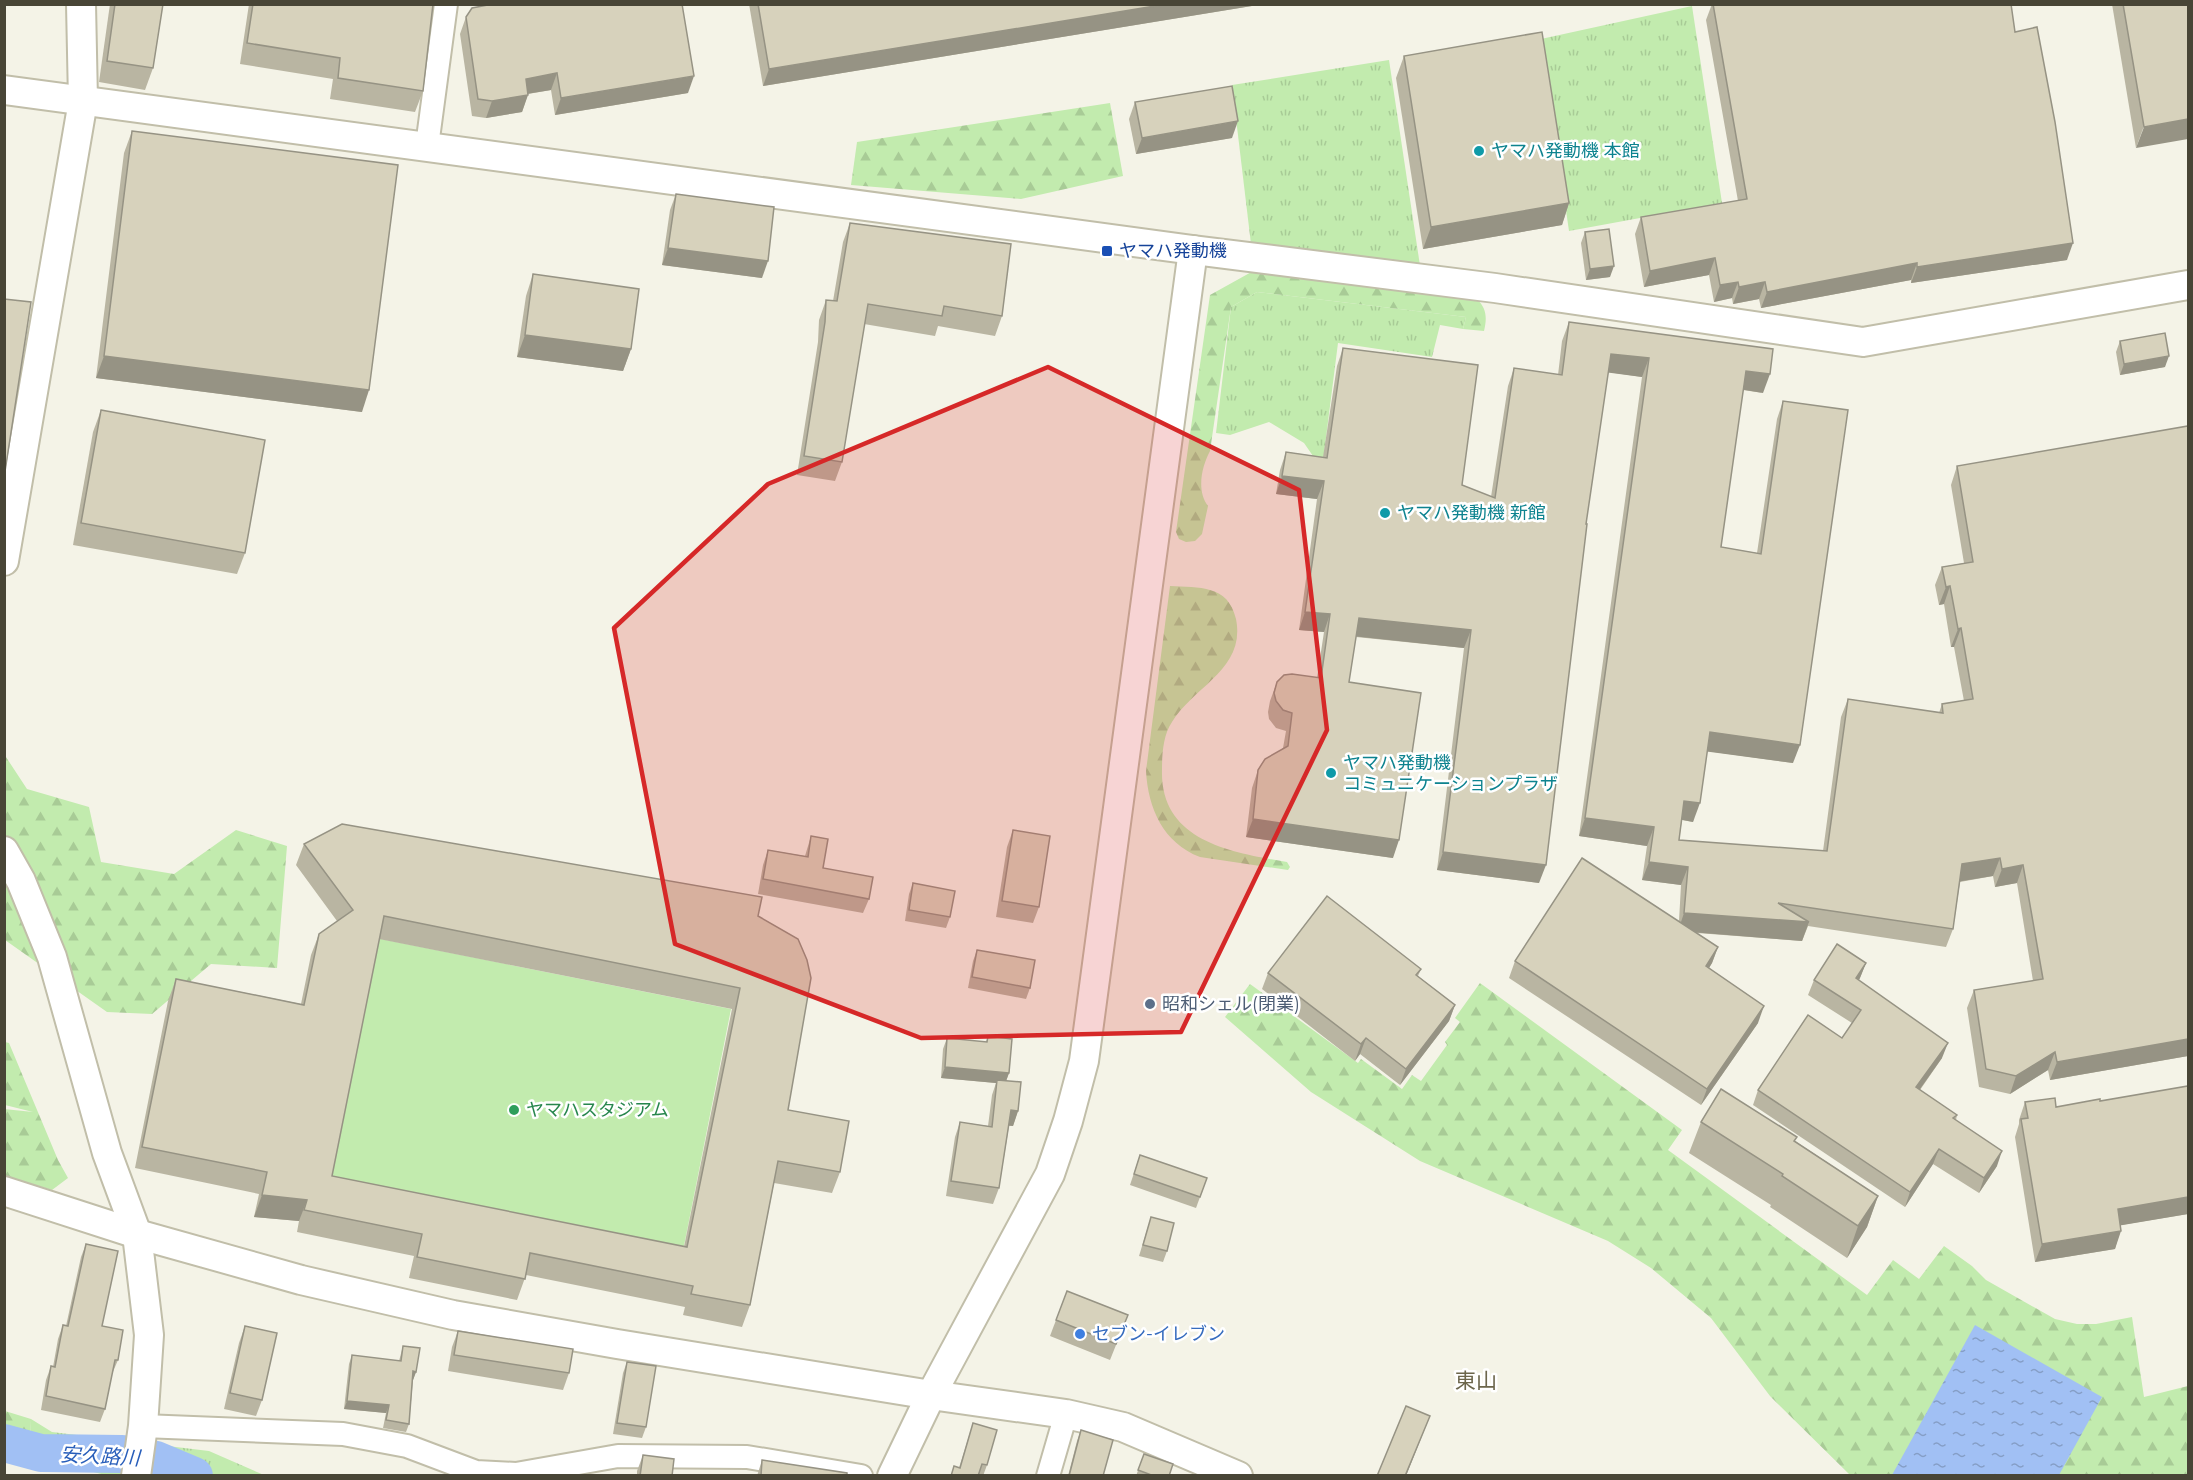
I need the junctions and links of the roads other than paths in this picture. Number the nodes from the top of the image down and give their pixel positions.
1 (81, 4) edge
2 (446, 4) edge
3 (4, 90) edge
4 (83, 101) junction
5 (427, 146) junction
6 (1193, 250) junction
7 (2188, 285) edge
8 (4, 561) edge
9 (4, 852) edge
10 (4, 1191) edge
11 (137, 1234) junction
12 (931, 1395) junction
13 (1066, 1414) junction
14 (143, 1432) junction
15 (1221, 1472) edge
16 (137, 1474) edge
17 (861, 1476) edge
18 (892, 1476) edge
19 (1048, 1476) edge

1 - 4 street
2 - 5 street
3 - 4 street
4 - 5 street
4 - 8 street
5 - 6 street
6 - 7 street
6 - 12 street
9 - 11 street
10 - 11 street
11 - 12 street
11 - 14 street
12 - 13 street
12 - 18 street
13 - 15 street
13 - 19 street
14 - 16 street
14 - 17 street

